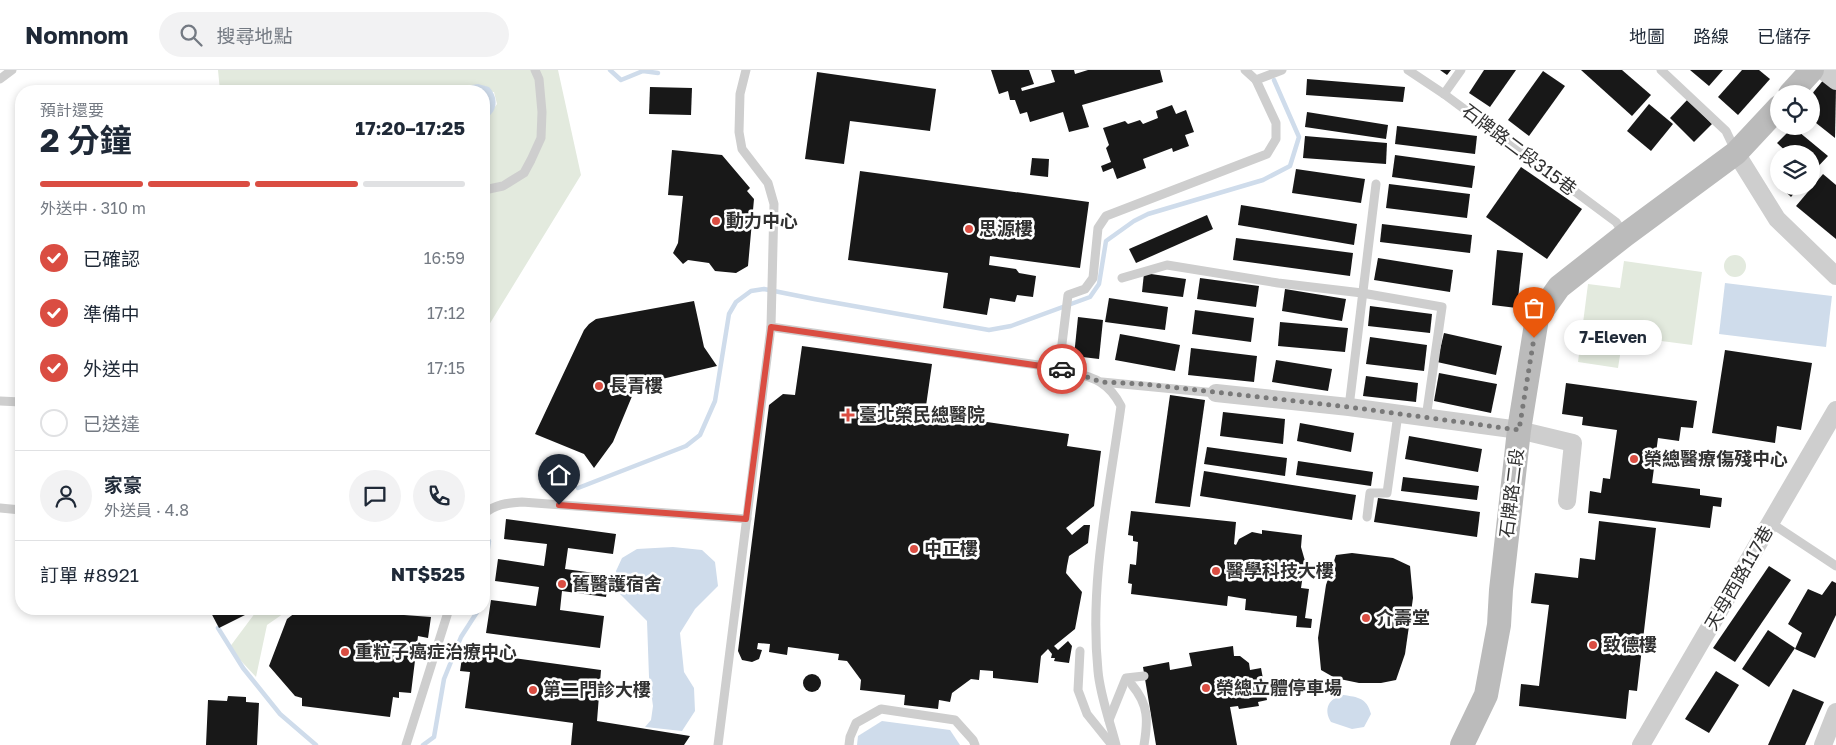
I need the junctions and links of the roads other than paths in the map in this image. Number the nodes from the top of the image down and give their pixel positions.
1 (12, 70) edge
2 (535, 70) edge
3 (746, 70) edge
4 (1245, 70) edge
5 (1282, 70) edge
6 (1408, 70) edge
7 (1461, 70) edge
8 (1661, 70) edge
9 (1812, 70) edge
10 (1822, 70) edge
11 (0, 79) edge
12 (1256, 80) junction
13 (1836, 81) edge
14 (1798, 85) edge
15 (1444, 94) junction
16 (1770, 117) edge
17 (1736, 153) junction
18 (1376, 184) dead end
19 (490, 189) edge
20 (1625, 235) junction
21 (1836, 276) edge
22 (1122, 278) dead end
23 (1362, 293) junction
24 (771, 327) junction
25 (1059, 368) junction
26 (1102, 382) junction
27 (1216, 393) joint
28 (0, 401) edge
29 (15, 402) edge
30 (1349, 407) junction
31 (1836, 410) edge
32 (1398, 414) junction
33 (1426, 418) junction
34 (1519, 430) junction
35 (1567, 501) dead end
36 (0, 508) edge
37 (15, 509) edge
38 (490, 509) edge
39 (1367, 517) dead end
40 (746, 519) junction
41 (1771, 523) junction
42 (1836, 566) edge
43 (447, 615) edge
44 (1080, 652) dead end
45 (1144, 676) dead end
46 (1132, 686) dead end
47 (1836, 712) edge
48 (1109, 720) junction
49 (406, 745) edge
50 (718, 745) edge
51 (849, 745) edge
52 (975, 745) edge
53 (1112, 745) edge
54 (1116, 745) edge
55 (1144, 745) edge
56 (1462, 745) edge
57 (1641, 745) edge
58 (1822, 745) edge

1 - 11 lane
2 - 19 lane
3 - 24 lane
4 - 12 lane
5 - 12 lane
6 - 15 lane, 石牌路二段315巷
7 - 15 lane
8 - 17 lane
9 - 14 street
10 - 13 street
12 - 25 lane
15 - 20 lane, 石牌路二段315巷
16 - 17 street, 石牌路二段
17 - 20 street, 石牌路二段
17 - 21 street
18 - 23 lane
20 - 34 street, 石牌路二段
22 - 23 lane
23 - 30 lane
23 - 33 lane
24 - 25 lane
24 - 40 lane
25 - 26 lane
26 - 27 lane
26 - 48 lane
27 - 30 street
28 - 29 lane
30 - 32 street
31 - 41 street, 天母西路117巷
32 - 33 street
32 - 39 lane
33 - 34 street
34 - 35 street
34 - 56 street, 石牌路二段
36 - 37 lane
38 - 40 lane
40 - 50 lane
41 - 42 lane
41 - 57 street, 天母西路117巷
43 - 49 lane
44 - 53 lane
45 - 48 lane
46 - 55 lane
47 - 58 street
48 - 54 lane
51 - 52 lane

